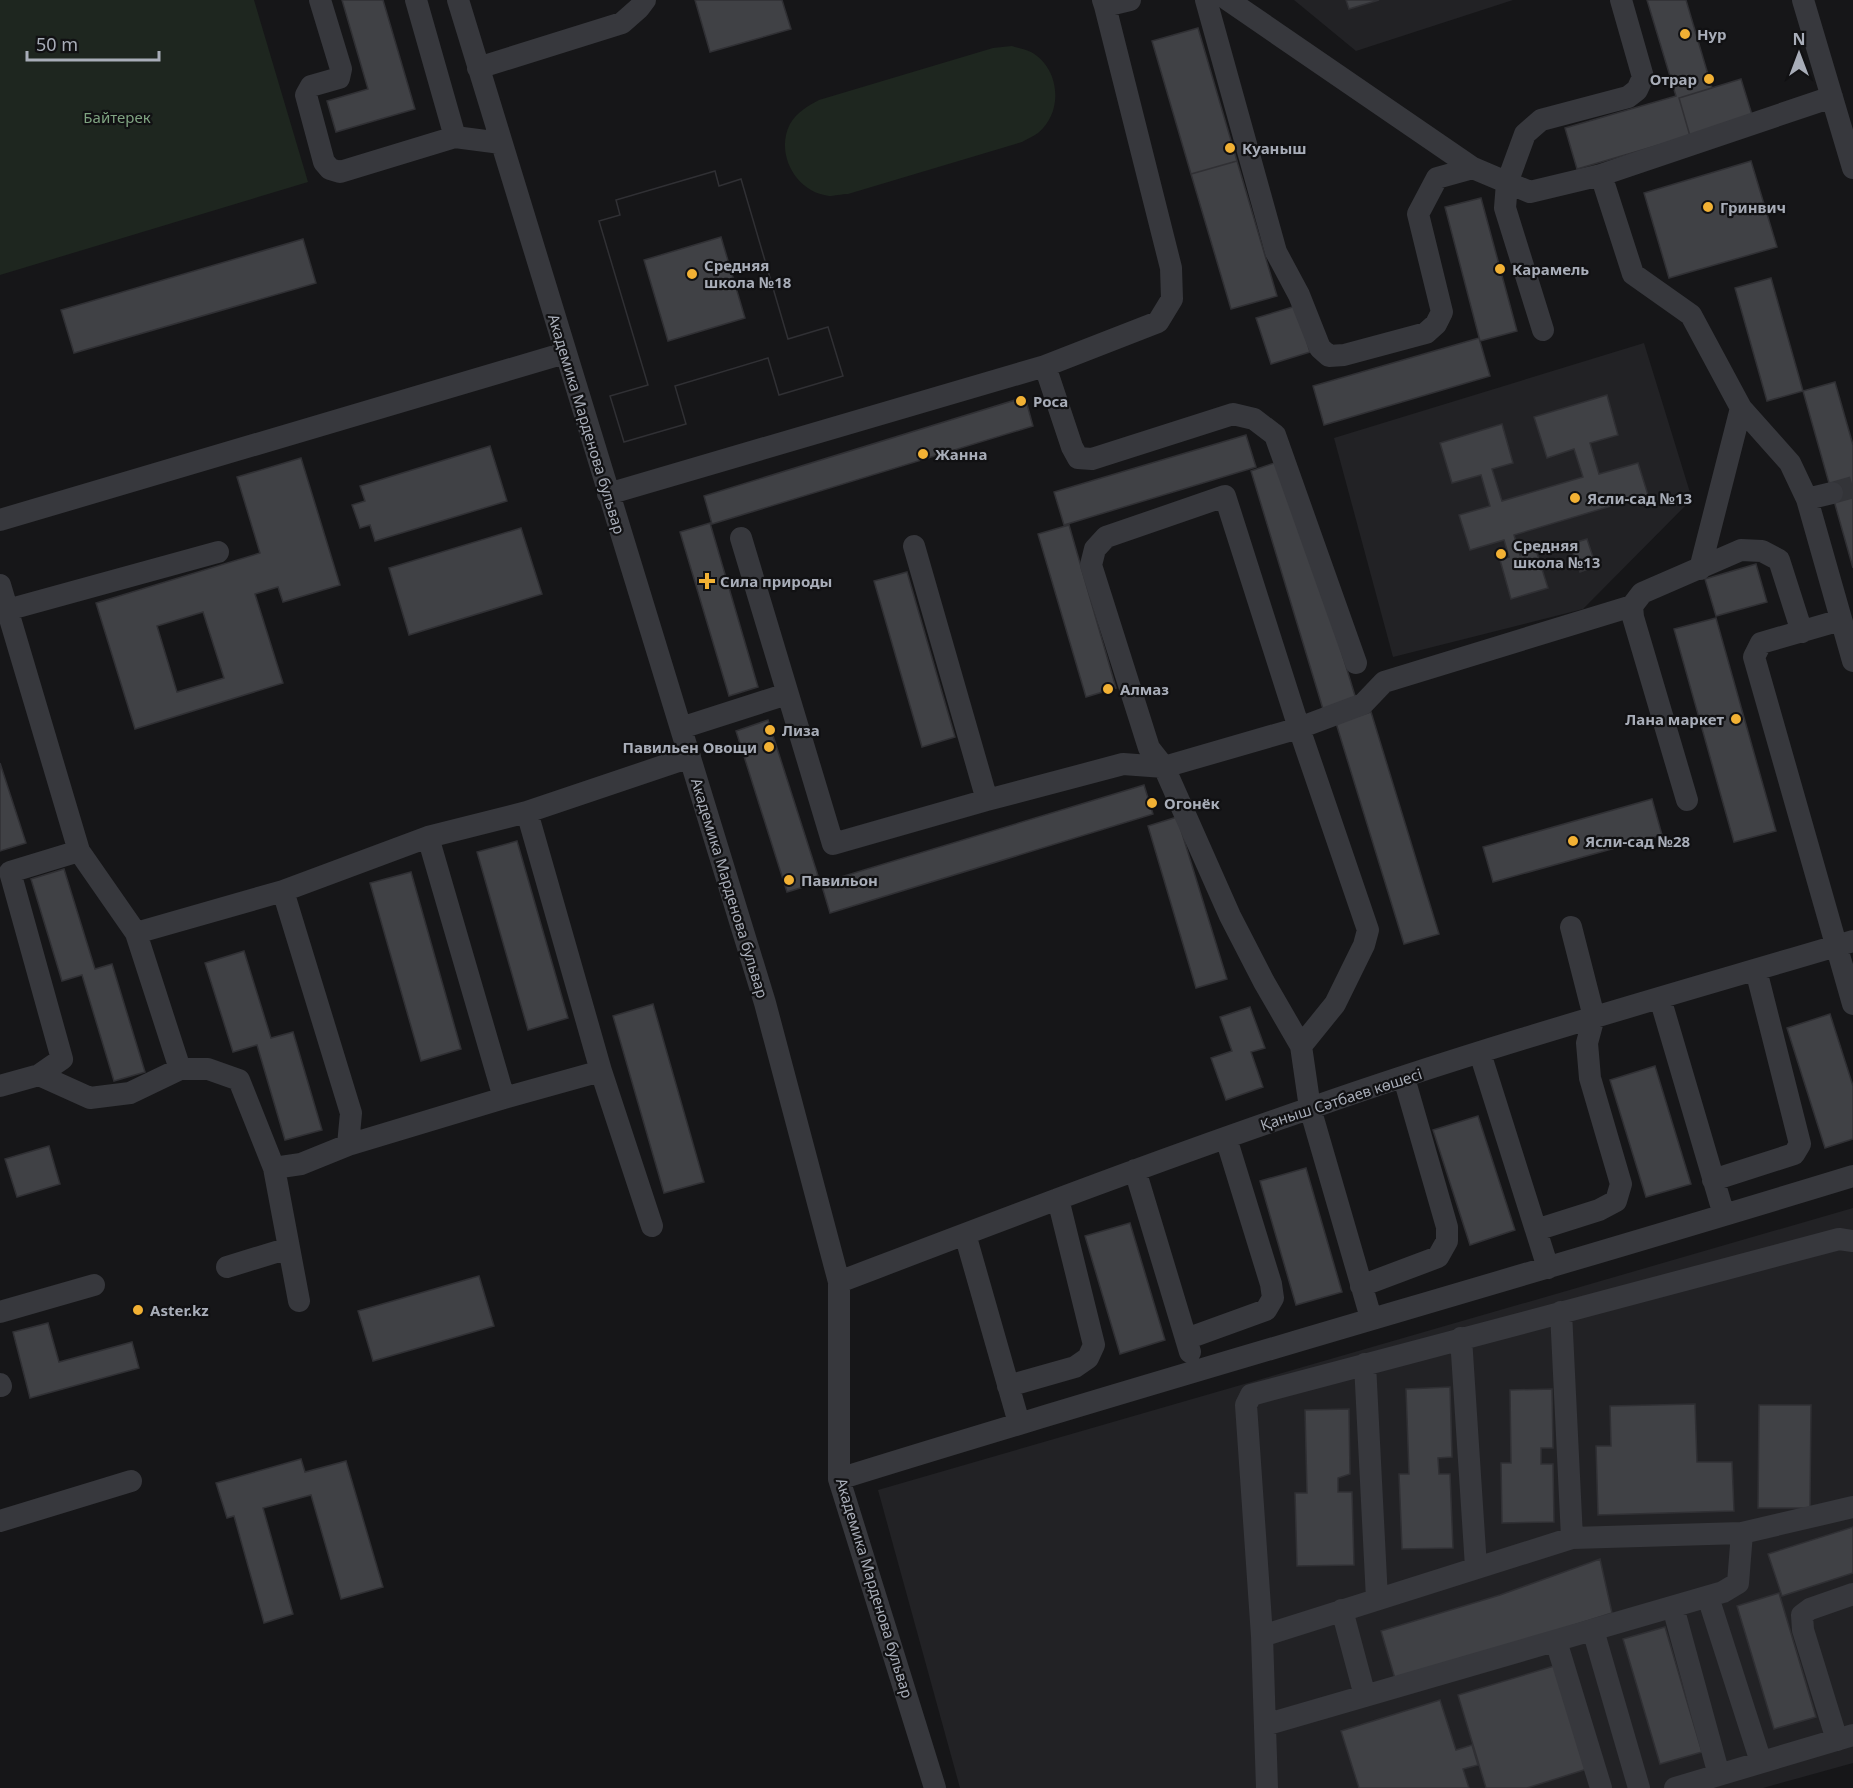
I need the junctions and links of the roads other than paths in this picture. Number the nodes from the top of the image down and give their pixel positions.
1 (320, 0) edge
2 (416, 0) edge
3 (458, 0) edge
4 (645, 0) edge
5 (1130, 0) edge
6 (1206, 0) edge
7 (1228, 0) edge
8 (1621, 0) edge
9 (1803, 0) edge
10 (1104, 3) edge
11 (478, 68) junction
12 (1832, 97) junction
13 (455, 137) junction
14 (501, 143) junction
15 (1473, 168) junction
16 (1853, 168) edge
17 (1601, 176) junction
18 (1507, 183) junction
19 (1544, 330) dead end
20 (565, 353) junction
21 (1046, 366) junction
22 (1741, 408) junction
23 (1832, 493) tunnel mouth
24 (608, 494) junction
25 (1807, 499) junction
26 (0, 520) edge
27 (741, 538) dead end
28 (914, 546) dead end
29 (218, 552) dead end
30 (1700, 569) junction
31 (0, 585) edge
32 (1632, 606) junction
33 (7, 610) junction
34 (1841, 620) junction
35 (1802, 632) junction
36 (1853, 662) edge
37 (1356, 663) dead end
38 (788, 694) junction
39 (681, 728) junction
40 (1299, 728) junction
41 (690, 757) junction
42 (1164, 767) junction
43 (987, 800) junction
44 (1687, 800) dead end
45 (527, 812) junction
46 (428, 837) junction
47 (79, 851) junction
48 (5, 873) edge
49 (283, 891) junction
50 (1571, 927) dead end
51 (136, 933) junction
52 (1845, 944) edge
53 (1756, 970) junction
54 (1660, 998) junction
55 (1853, 1004) edge
56 (1594, 1017) junction
57 (1301, 1046) junction
58 (1480, 1053) junction
59 (180, 1069) junction
60 (602, 1071) junction
61 (39, 1075) junction
62 (1404, 1078) junction
63 (0, 1086) edge
64 (504, 1098) junction
65 (1310, 1108) junction
66 (1227, 1138) junction
67 (348, 1145) junction
68 (274, 1168) junction
69 (1135, 1170) junction
70 (1853, 1176) edge
71 (1713, 1180) junction
72 (1058, 1199) junction
73 (1724, 1215) junction
74 (652, 1226) dead end
75 (1536, 1230) junction
76 (965, 1234) junction
77 (1853, 1241) edge
78 (289, 1248) junction
79 (227, 1267) dead end
80 (1548, 1268) junction
81 (838, 1282) junction
82 (94, 1285) dead end
83 (1361, 1286) junction
84 (299, 1301) dead end
85 (0, 1312) edge
86 (1561, 1312) junction
87 (1371, 1317) junction
88 (1461, 1338) junction
89 (1186, 1339) junction
90 (1365, 1364) junction
91 (1196, 1370) junction
92 (1008, 1386) junction
93 (1019, 1423) junction
94 (840, 1479) junction
95 (131, 1481) dead end
96 (1853, 1507) edge
97 (0, 1521) edge
98 (1742, 1533) junction
99 (1572, 1538) junction
100 (1476, 1567) junction
101 (1853, 1594) edge
102 (1708, 1597) junction
103 (1377, 1599) junction
104 (1673, 1607) junction
105 (1342, 1610) junction
106 (1593, 1630) junction
107 (1262, 1636) junction
108 (1556, 1641) junction
109 (1365, 1696) junction
110 (1265, 1725) junction
111 (1845, 1737) edge
112 (1761, 1762) junction
113 (1719, 1775) junction
114 (935, 1788) edge
115 (1266, 1788) edge
116 (1601, 1788) edge
117 (1639, 1788) edge
118 (1675, 1788) edge

1 - 13 street
2 - 13 street
3 - 11 street, Академика Марденова бульвар
4 - 11 street
5 - 10 street
6 - 15 street
7 - 15 street
8 - 18 street
9 - 12 street
10 - 21 street
11 - 14 street, Академика Марденова бульвар
12 - 16 street
12 - 17 street
13 - 14 street
14 - 20 street, Академика Марденова бульвар
15 - 18 street
17 - 18 street
17 - 22 street
18 - 19 street
20 - 24 street, Академика Марденова бульвар
20 - 26 street
21 - 24 street
21 - 37 street
22 - 25 street
22 - 30 street
23 - 25 street
24 - 39 street, Академика Марденова бульвар
25 - 34 street
27 - 38 street
28 - 43 street
29 - 33 street
30 - 32 street
30 - 35 street
31 - 33 street
32 - 40 street
32 - 44 street
33 - 47 street
34 - 35 street
34 - 36 street
35 - 52 street
38 - 39 street
38 - 43 street
39 - 41 street, Академика Марденова бульвар
40 - 42 street
40 - 42 street
40 - 57 street
41 - 45 street
41 - 81 street, Академика Марденова бульвар
42 - 43 street
42 - 57 street
45 - 46 street
45 - 60 street
46 - 49 street
46 - 64 street
47 - 48 street
47 - 51 street
48 - 61 street
49 - 51 street
49 - 67 street
50 - 56 street
51 - 59 street
52 - 53 street, Қаныш Сәтбаев көшесі
52 - 55 street
53 - 54 street, Қаныш Сәтбаев көшесі
53 - 71 street
54 - 56 street, Қаныш Сәтбаев көшесі
54 - 71 street
56 - 58 street, Қаныш Сәтбаев көшесі
56 - 75 street
57 - 65 street
58 - 62 street, Қаныш Сәтбаев көшесі
58 - 75 street
59 - 61 street
59 - 68 street
60 - 64 street
60 - 74 street
61 - 63 street
62 - 65 street, Қаныш Сәтбаев көшесі
62 - 83 street
64 - 67 street
65 - 66 street, Қаныш Сәтбаев көшесі
65 - 83 street
66 - 69 street, Қаныш Сәтбаев көшесі
66 - 89 street
67 - 68 street
68 - 78 street
69 - 72 street, Қаныш Сәтбаев көшесі
69 - 89 street
70 - 73 street
71 - 73 street
72 - 76 street, Қаныш Сәтбаев көшесі
72 - 92 street
73 - 80 street
75 - 80 street
76 - 81 street, Қаныш Сәтбаев көшесі
76 - 92 street
77 - 86 street
78 - 79 street
78 - 84 street
80 - 87 street
81 - 94 street, Академика Марденова бульвар
82 - 85 street
83 - 87 street
86 - 88 street
86 - 99 street
87 - 91 street
88 - 90 street
88 - 100 street
89 - 91 street
90 - 103 street
90 - 107 street
91 - 93 street
92 - 93 street
93 - 94 street
94 - 114 street, Академика Марденова бульвар
95 - 97 street
96 - 98 street
98 - 99 street
98 - 102 street
99 - 100 street
100 - 103 street
101 - 111 street
102 - 104 street
102 - 112 street
103 - 105 street
104 - 106 street
104 - 113 street
105 - 107 street
105 - 109 street
106 - 108 street
106 - 117 street
107 - 110 street
108 - 109 street
108 - 116 street
109 - 110 street
110 - 115 street
111 - 112 street
112 - 113 street
113 - 118 street

